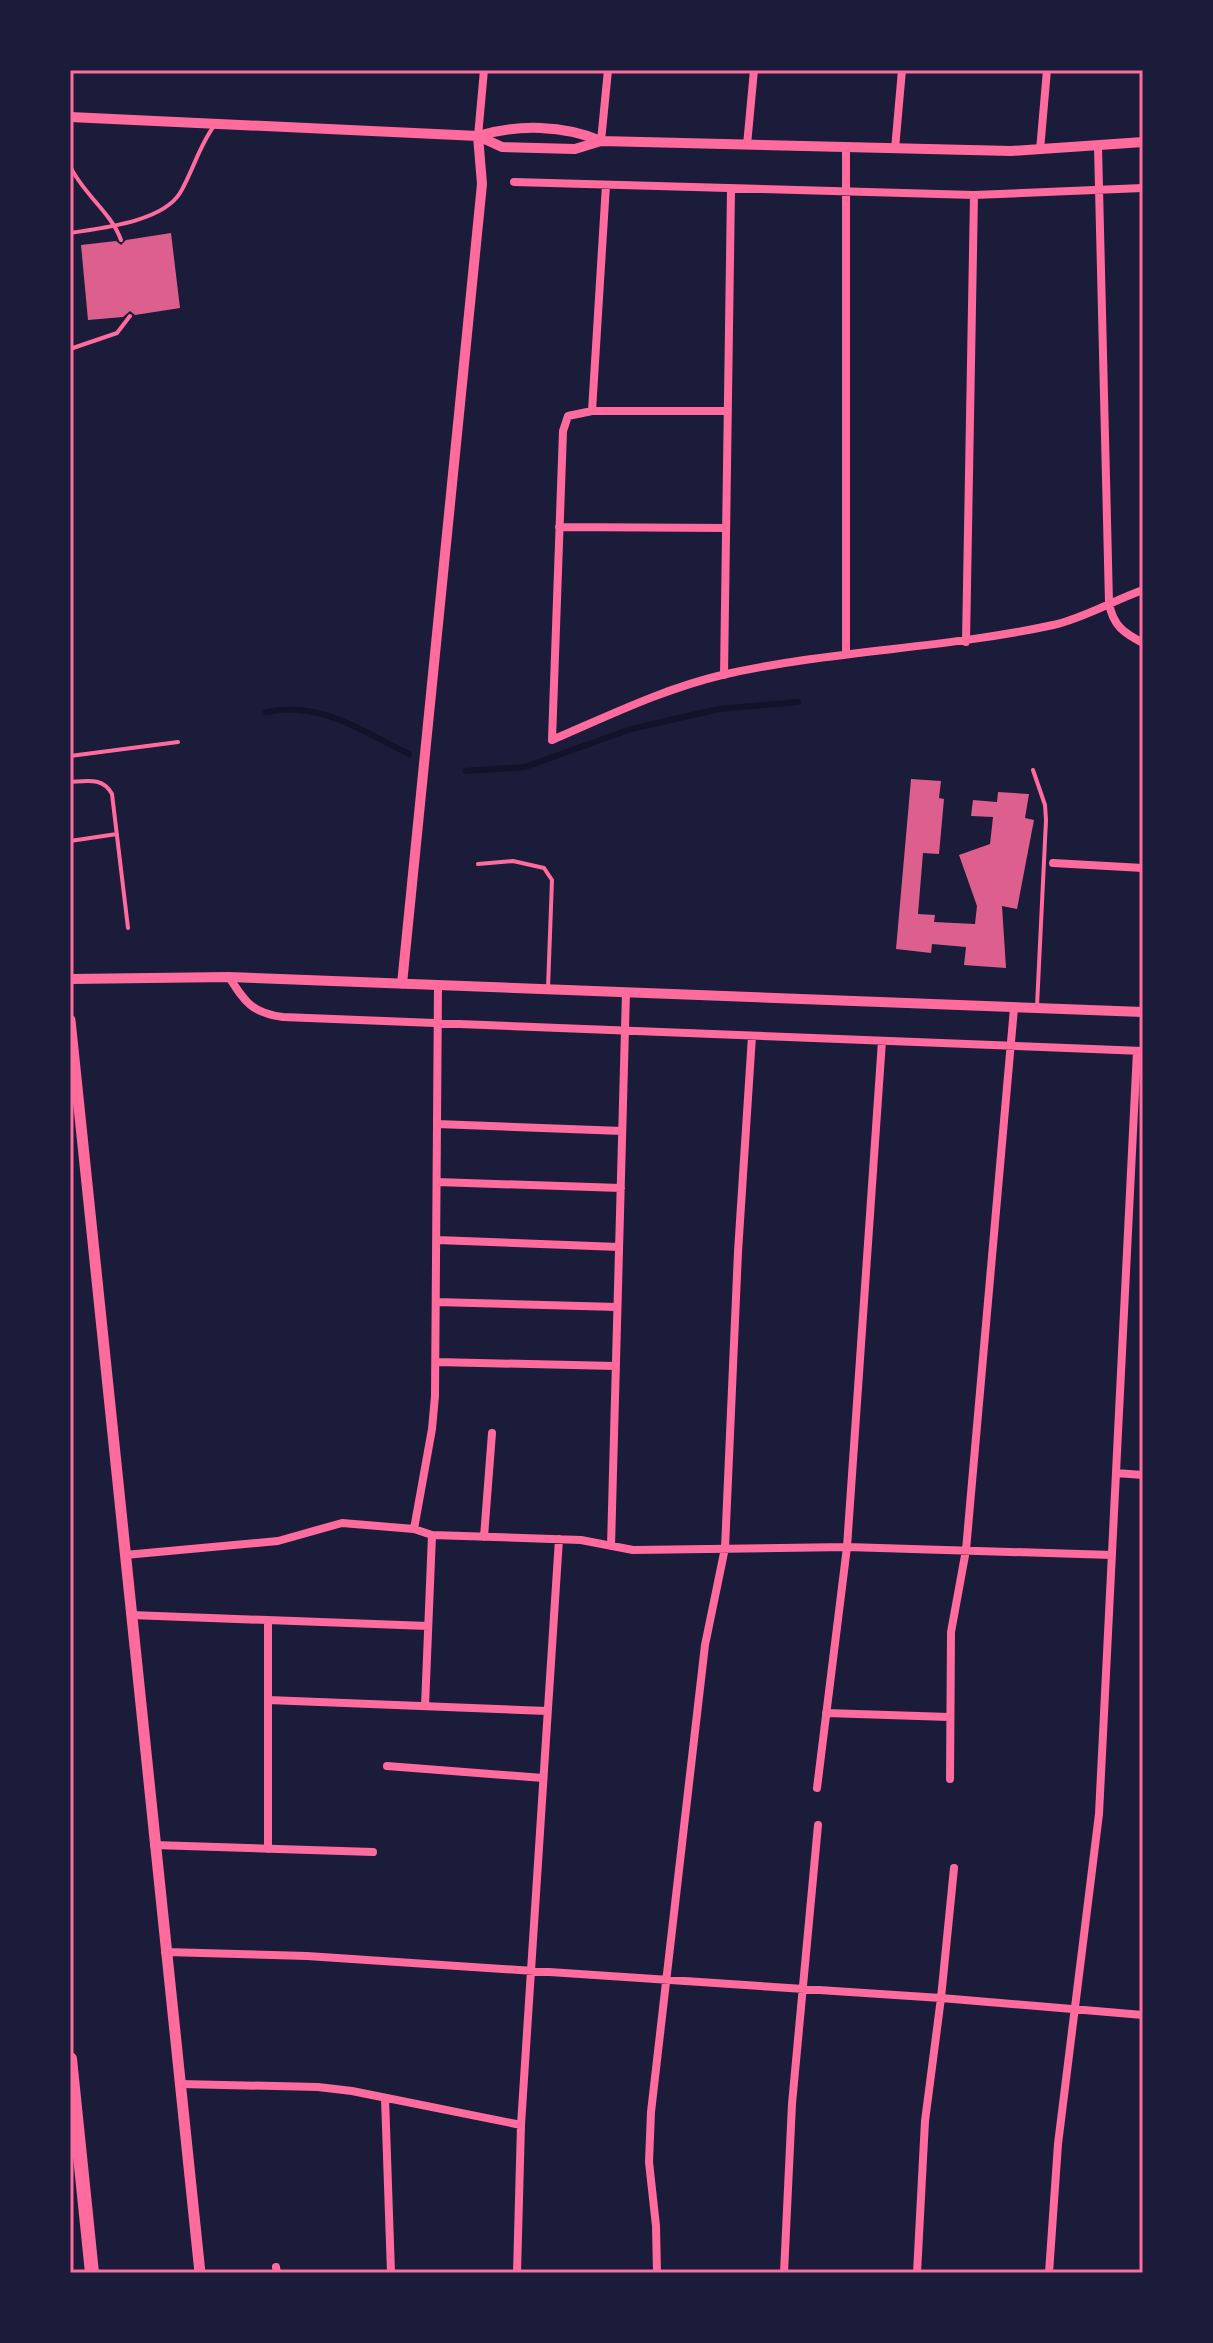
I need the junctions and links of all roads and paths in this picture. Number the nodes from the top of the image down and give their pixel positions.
1 (484, 70) edge
2 (608, 70) edge
3 (754, 70) edge
4 (902, 70) edge
5 (1047, 70) edge
6 (70, 117) edge
7 (216, 124) junction
8 (478, 136) junction
9 (601, 141) junction
10 (1143, 142) edge
11 (747, 145) junction
12 (1098, 146) junction
13 (846, 147) junction
14 (895, 149) junction
15 (1040, 150) junction
16 (70, 166) edge
17 (514, 182) dead end
18 (606, 185) junction
19 (1143, 188) edge
20 (731, 189) junction
21 (1099, 191) junction
22 (846, 193) junction
23 (974, 195) junction
24 (116, 225) junction
25 (70, 233) edge
26 (121, 240) dead end
27 (130, 316) dead end
28 (70, 342) edge
29 (71, 349) edge
30 (592, 411) junction
31 (727, 411) junction
32 (559, 527) junction
33 (726, 528) junction
34 (1143, 590) edge
35 (1109, 603) junction
36 (966, 642) junction
37 (1143, 643) edge
38 (846, 654) junction
39 (724, 675) junction
40 (178, 742) dead end
41 (70, 756) edge
42 (1033, 770) dead end
43 (70, 782) edge
44 (117, 834) junction
45 (70, 841) edge
46 (1053, 863) dead end
47 (478, 864) dead end
48 (1143, 868) edge
49 (128, 928) dead end
50 (229, 977) junction
51 (70, 979) edge
52 (402, 984) junction
53 (438, 985) junction
54 (548, 989) junction
55 (626, 992) junction
56 (1014, 1008) junction
57 (1037, 1008) junction
58 (1143, 1012) edge
59 (70, 1020) edge
60 (437, 1023) junction
61 (625, 1031) junction
62 (752, 1036) junction
63 (882, 1041) junction
64 (1010, 1046) junction
65 (1140, 1051) edge
66 (437, 1124) junction
67 (622, 1131) junction
68 (437, 1182) junction
69 (621, 1188) junction
70 (437, 1240) junction
71 (619, 1247) junction
72 (436, 1302) junction
73 (617, 1307) junction
74 (436, 1362) junction
75 (616, 1366) junction
76 (492, 1433) dead end
77 (1116, 1473) junction
78 (1143, 1475) edge
79 (414, 1529) junction
80 (432, 1535) junction
81 (484, 1537) junction
82 (559, 1539) junction
83 (611, 1546) junction
84 (847, 1547) junction
85 (725, 1548) junction
86 (966, 1550) junction
87 (125, 1555) junction
88 (1112, 1555) junction
89 (131, 1615) junction
90 (268, 1621) junction
91 (428, 1626) junction
92 (268, 1700) junction
93 (425, 1706) junction
94 (547, 1711) junction
95 (826, 1713) junction
96 (949, 1717) junction
97 (387, 1766) dead end
98 (543, 1778) junction
99 (950, 1779) dead end
100 (817, 1788) dead end
101 (818, 1825) dead end
102 (154, 1845) junction
103 (268, 1849) junction
104 (373, 1852) dead end
105 (954, 1868) dead end
106 (165, 1952) junction
107 (531, 1971) junction
108 (667, 1980) junction
109 (804, 1989) junction
110 (941, 1998) junction
111 (1074, 2009) junction
112 (1143, 2015) edge
113 (70, 2059) edge
114 (180, 2084) junction
115 (385, 2098) junction
116 (521, 2125) junction
117 (92, 2273) edge
118 (200, 2273) edge
119 (391, 2273) edge
120 (517, 2273) edge
121 (657, 2273) edge
122 (784, 2273) edge
123 (917, 2273) edge
124 (1049, 2273) edge

1 - 8 street
2 - 9 street
3 - 11 street
4 - 14 street
5 - 15 street
6 - 7 street
7 - 8 street
7 - 24 lane
8 - 9 street
8 - 9 street
8 - 52 street
9 - 11 street
10 - 12 street
11 - 13 street
12 - 15 street
12 - 21 street
13 - 14 street
13 - 22 street
14 - 15 street
16 - 24 lane
17 - 18 street
18 - 20 street
18 - 30 street
19 - 21 street
20 - 22 street
20 - 31 street
21 - 23 street
21 - 35 street
22 - 23 street
22 - 38 street
23 - 36 street
24 - 25 lane
24 - 26 lane
27 - 29 lane
28 - 29 lane
30 - 31 street
30 - 32 street
31 - 33 street
32 - 33 street
32 - 39 street
33 - 39 street
34 - 35 street
35 - 36 street
35 - 37 street
36 - 38 street
38 - 39 street
40 - 41 lane
42 - 57 lane
43 - 44 lane
44 - 45 lane
44 - 49 lane
46 - 48 street
47 - 54 lane
50 - 51 street
50 - 52 street
50 - 60 street
52 - 53 street
53 - 54 street
53 - 60 street
54 - 55 street
55 - 56 street
55 - 61 street
56 - 57 street
56 - 64 street
57 - 58 street
59 - 87 main road
60 - 61 street
60 - 66 street
61 - 62 street
61 - 67 street
62 - 63 street
62 - 85 street
63 - 64 street
63 - 84 street
64 - 65 street
64 - 86 street
65 - 77 street
66 - 67 street
66 - 68 street
67 - 69 street
68 - 69 street
68 - 70 street
69 - 71 street
70 - 71 street
70 - 72 street
71 - 73 street
72 - 73 street
72 - 74 street
73 - 75 street
74 - 75 street
74 - 79 street
75 - 83 street
76 - 81 street
77 - 78 street
77 - 88 street
79 - 80 street
79 - 87 street
80 - 81 street
80 - 91 street
81 - 82 street
82 - 83 street
82 - 94 street
83 - 85 street
84 - 85 street
84 - 86 street
84 - 95 street
85 - 108 street
86 - 88 street
86 - 96 street
87 - 89 main road
88 - 111 street
89 - 90 street
89 - 102 main road
90 - 91 street
90 - 92 street
91 - 93 street
92 - 93 street
92 - 103 street
93 - 94 street
94 - 98 street
95 - 96 street
95 - 100 street
96 - 99 street
97 - 98 street
98 - 107 street
101 - 109 street
102 - 103 street
102 - 106 main road
103 - 104 street
105 - 110 street
106 - 107 street
106 - 114 main road
107 - 108 street
107 - 116 street
108 - 109 street
108 - 121 street
109 - 110 street
109 - 122 street
110 - 111 street
110 - 123 street
111 - 112 street
111 - 124 street
113 - 117 highway
114 - 115 street
114 - 118 main road
115 - 116 street
115 - 119 street
116 - 120 street

